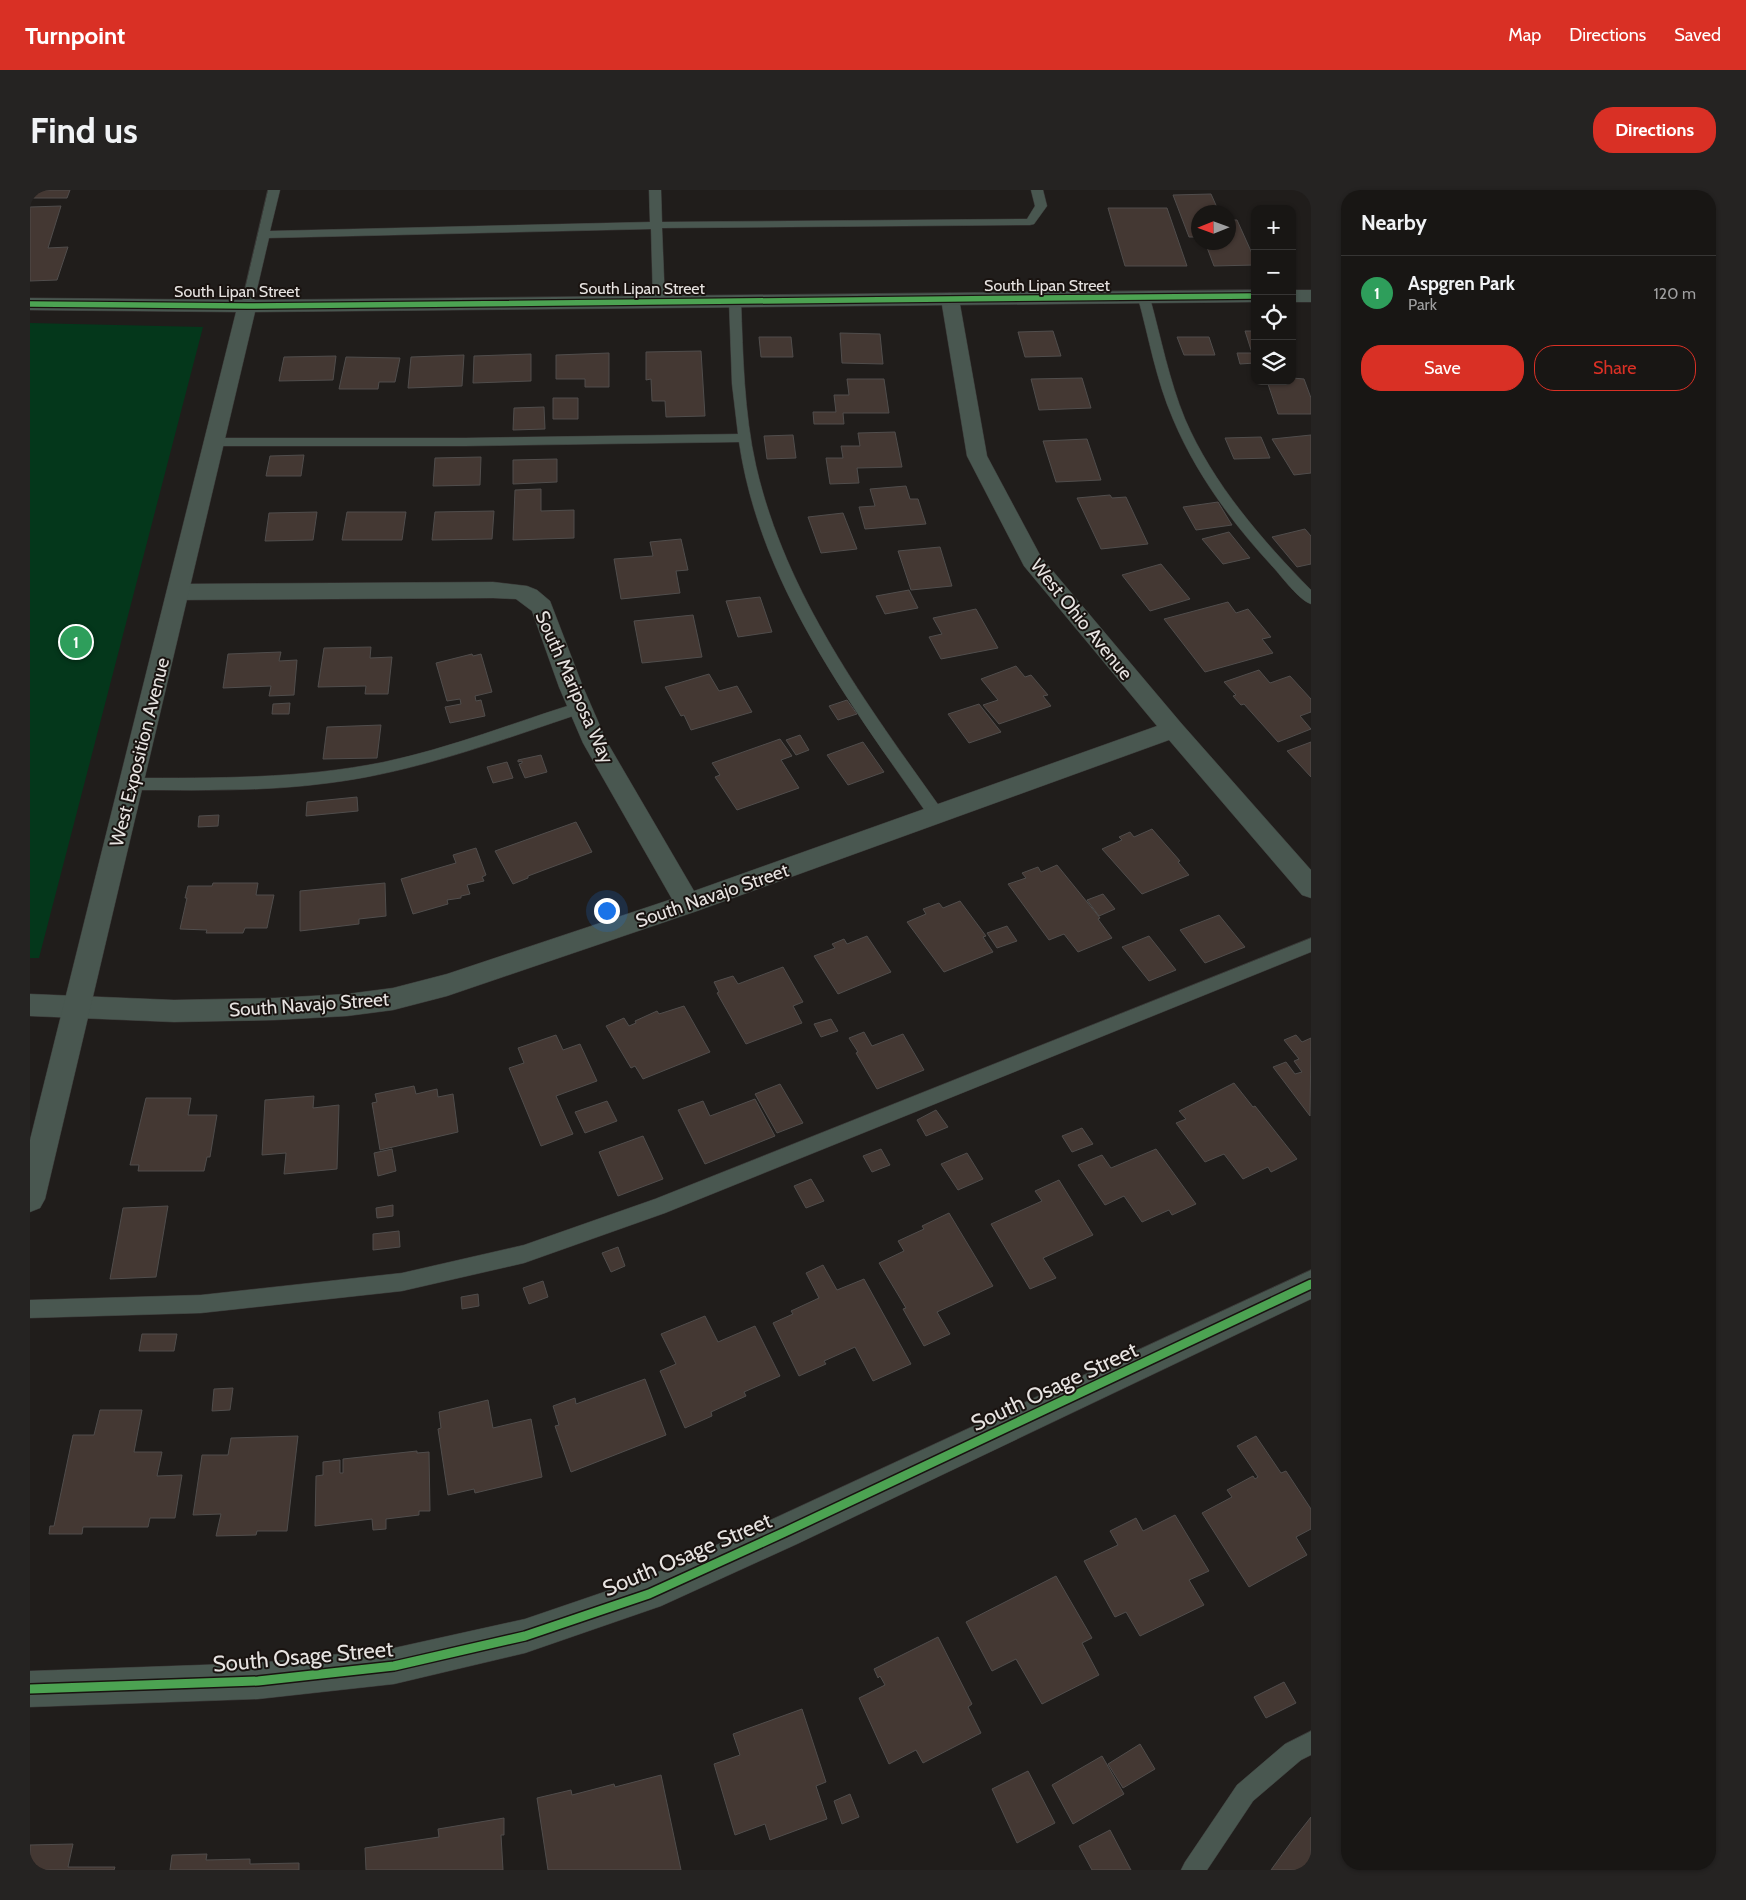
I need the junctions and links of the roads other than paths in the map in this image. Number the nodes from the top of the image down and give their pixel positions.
1 (274, 190) edge
2 (655, 190) edge
3 (1037, 190) edge
4 (657, 225) junction
5 (263, 235) junction
6 (1251, 296) edge
7 (1296, 296) edge
8 (1311, 296) edge
9 (1144, 298) junction
10 (950, 299) junction
11 (735, 301) junction
12 (659, 302) junction
13 (30, 304) edge
14 (247, 306) junction
15 (745, 438) junction
16 (214, 442) junction
17 (178, 592) junction
18 (1311, 600) edge
19 (580, 708) junction
20 (1173, 729) junction
21 (131, 784) junction
22 (936, 814) junction
23 (1311, 888) edge
24 (688, 904) junction
25 (1311, 945) edge
26 (30, 1005) edge
27 (76, 1008) junction
28 (30, 1199) edge
29 (1311, 1284) edge
30 (30, 1308) edge
31 (30, 1689) edge
32 (1311, 1742) edge
33 (1193, 1870) edge

1 - 5 lane
2 - 4 lane
3 - 4 lane
4 - 5 lane
4 - 12 lane
5 - 14 lane
6 - 9 street, South Lipan Street
7 - 8 street
9 - 10 street, South Lipan Street
9 - 18 lane
10 - 11 street, South Lipan Street
10 - 20 street, West Ohio Avenue
11 - 12 street, South Lipan Street
11 - 15 lane
12 - 14 street, South Lipan Street
13 - 14 street, South Lipan Street
14 - 16 street, West Exposition Avenue
15 - 16 lane
15 - 22 lane
16 - 17 street, West Exposition Avenue
17 - 19 street, South Mariposa Way
17 - 21 street, West Exposition Avenue
19 - 21 lane
19 - 24 street, South Mariposa Way
20 - 22 street, South Navajo Street
20 - 23 street, West Ohio Avenue
21 - 27 street, West Exposition Avenue
22 - 24 street, South Navajo Street
24 - 27 street, South Navajo Street
25 - 30 lane
26 - 27 street, South Navajo Street
27 - 28 street, West Exposition Avenue
29 - 31 street, South Osage Street
32 - 33 lane

